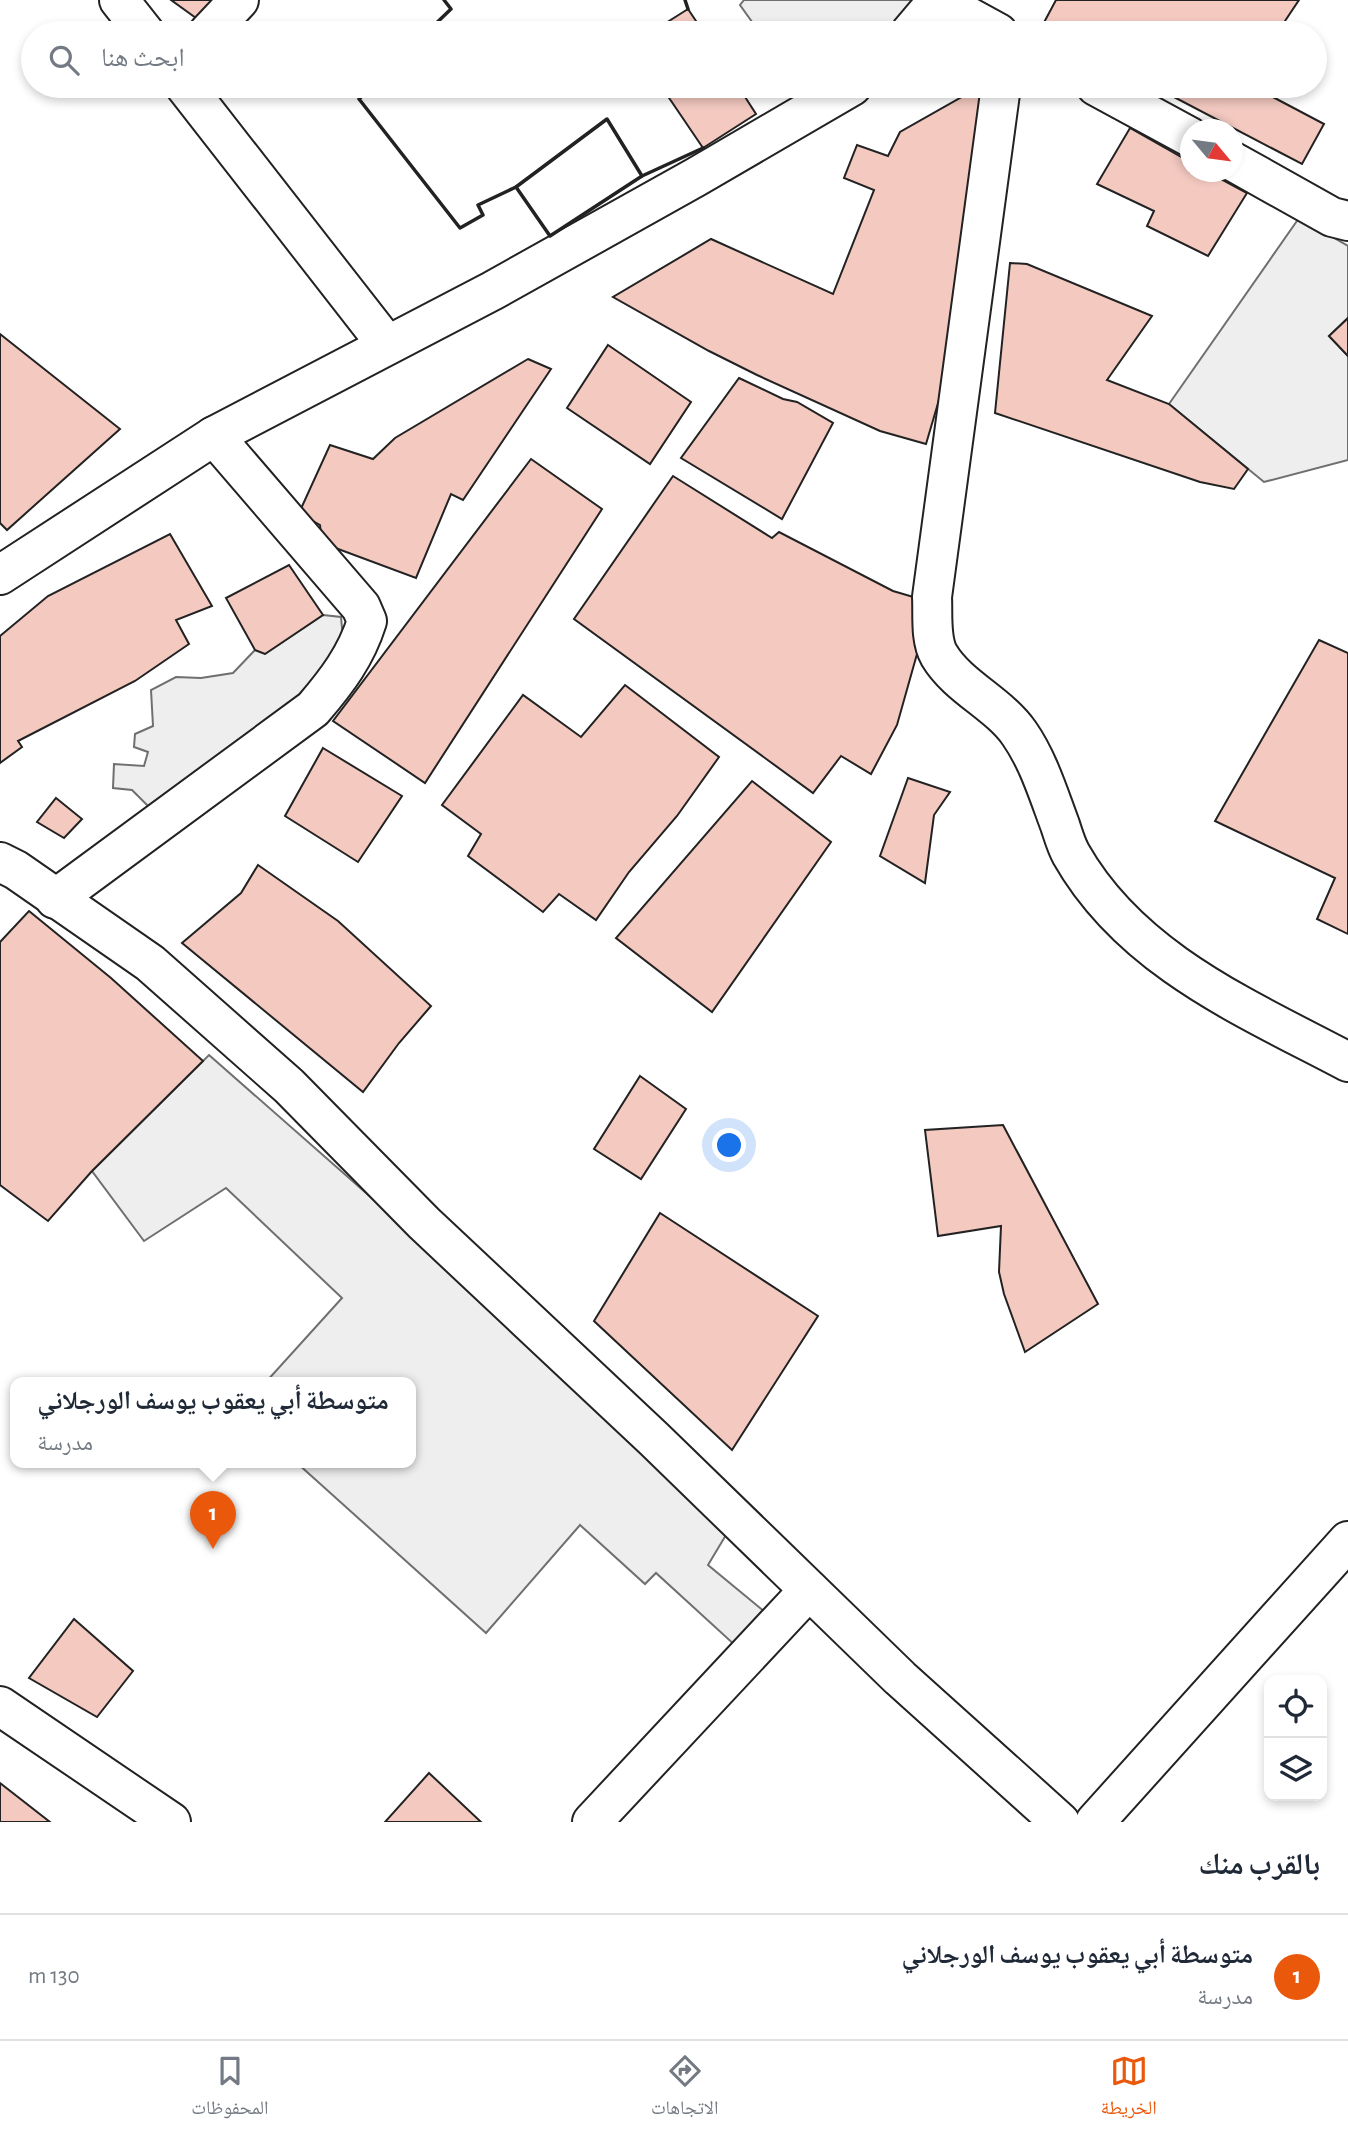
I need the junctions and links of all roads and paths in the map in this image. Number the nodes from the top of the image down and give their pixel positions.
1 (120, 0) edge
2 (239, 0) edge
3 (938, 0) edge
4 (136, 21) edge
5 (219, 21) edge
6 (920, 21) edge
7 (976, 21) edge
8 (194, 98) edge
9 (831, 98) edge
10 (999, 98) edge
11 (1118, 98) edge
12 (1180, 131) edge
13 (1243, 167) edge
14 (1348, 221) edge
15 (387, 345) junction
16 (214, 436) junction
17 (0, 575) edge
18 (0, 863) edge
19 (55, 899) junction
20 (1348, 1062) edge
21 (1348, 1541) edge
22 (809, 1590) junction
23 (0, 1706) edge
24 (171, 1822) edge
25 (592, 1822) edge
26 (1060, 1822) edge
27 (1095, 1822) edge

1 - 4 street
2 - 5 street
3 - 6 street
3 - 7 street
8 - 15 street
9 - 15 street
10 - 20 street
11 - 12 street
13 - 14 street
15 - 16 street
16 - 17 street
16 - 19 street
18 - 19 street
19 - 22 street
21 - 27 street
22 - 25 street
22 - 26 street
23 - 24 street

